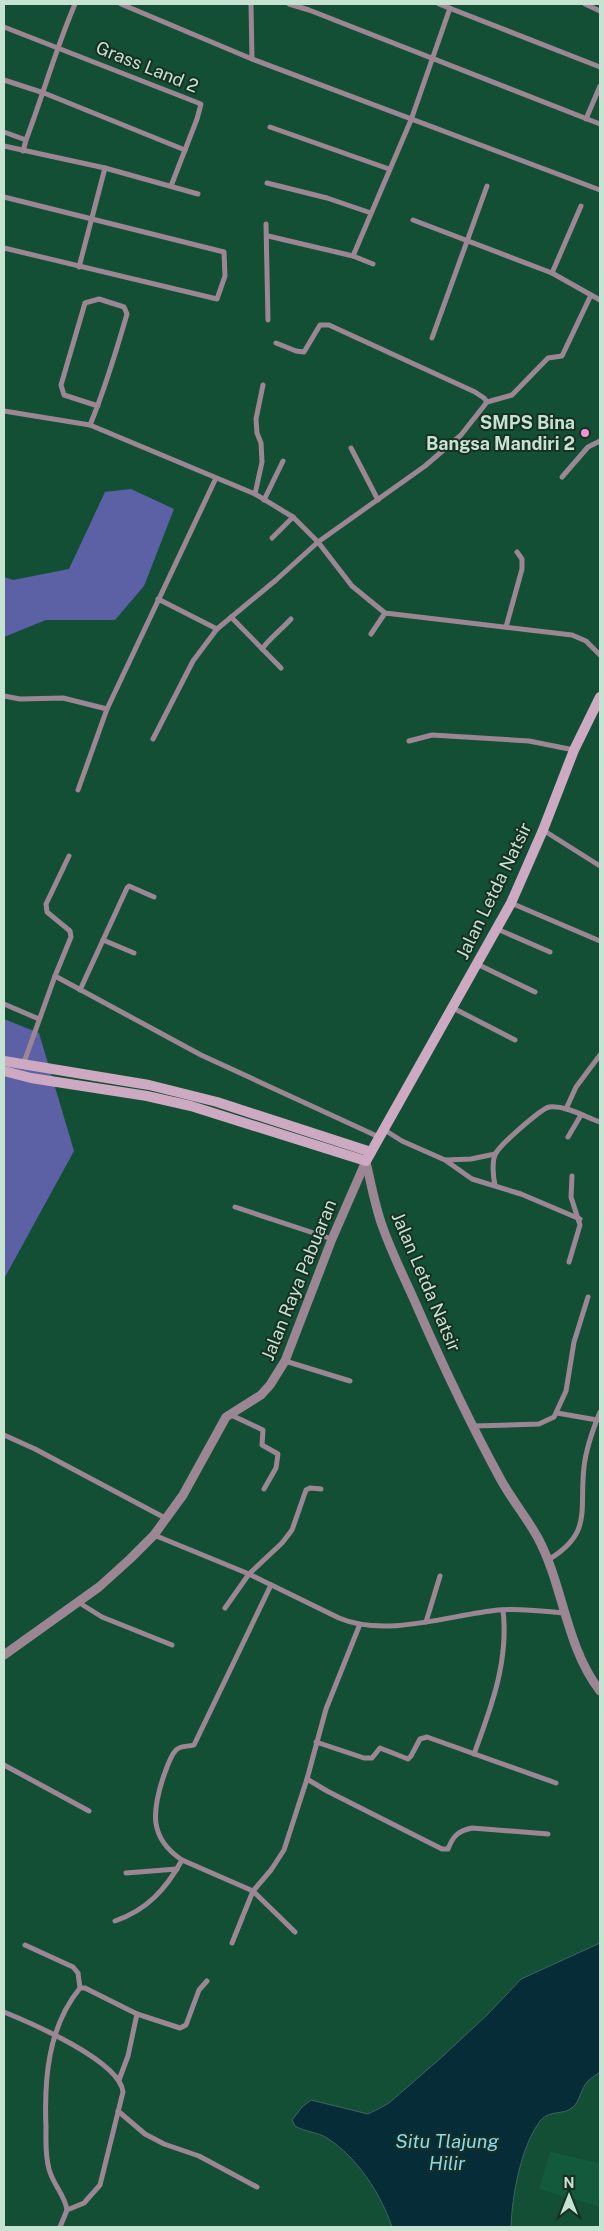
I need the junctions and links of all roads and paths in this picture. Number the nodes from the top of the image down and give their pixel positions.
1 (75, 4) edge
2 (122, 4) edge
3 (251, 4) edge
4 (289, 4) edge
5 (312, 4) edge
6 (439, 4) edge
7 (585, 4) edge
8 (450, 8) junction
9 (309, 10) junction
10 (600, 10) edge
11 (4, 27) edge
12 (58, 46) junction
13 (431, 58) junction
14 (252, 59) junction
15 (600, 67) edge
16 (4, 80) edge
17 (600, 86) edge
18 (44, 93) junction
19 (586, 119) junction
20 (410, 120) junction
21 (600, 124) edge
22 (270, 127) dead end
23 (4, 132) edge
24 (26, 140) junction
25 (4, 146) edge
26 (185, 150) junction
27 (23, 151) junction
28 (105, 168) junction
29 (389, 169) junction
30 (267, 183) dead end
31 (170, 186) junction
32 (486, 186) dead end
33 (600, 190) edge
34 (198, 194) dead end
35 (4, 197) edge
36 (580, 206) dead end
37 (372, 213) junction
38 (91, 219) junction
39 (413, 220) dead end
40 (266, 224) dead end
41 (268, 236) junction
42 (467, 241) junction
43 (4, 248) edge
44 (353, 256) junction
45 (373, 264) dead end
46 (79, 268) junction
47 (552, 273) junction
48 (591, 295) junction
49 (600, 300) edge
50 (268, 320) dead end
51 (432, 338) dead end
52 (276, 343) dead end
53 (263, 385) dead end
54 (487, 402) junction
55 (98, 406) junction
56 (4, 411) edge
57 (90, 425) junction
58 (600, 441) edge
59 (351, 448) dead end
60 (283, 461) dead end
61 (562, 477) dead end
62 (216, 478) junction
63 (254, 494) junction
64 (264, 500) junction
65 (378, 500) junction
66 (292, 517) junction
67 (272, 538) dead end
68 (318, 542) junction
69 (517, 552) dead end
70 (158, 598) junction
71 (385, 613) junction
72 (231, 617) junction
73 (291, 619) dead end
74 (506, 627) junction
75 (217, 629) junction
76 (371, 634) dead end
77 (262, 649) junction
78 (600, 655) edge
79 (281, 668) dead end
80 (4, 696) edge
81 (600, 697) edge
82 (107, 709) junction
83 (153, 739) dead end
84 (409, 741) dead end
85 (574, 750) junction
86 (78, 790) dead end
87 (543, 830) junction
88 (69, 856) dead end
89 (600, 866) edge
90 (154, 897) dead end
91 (511, 902) junction
92 (497, 929) junction
93 (103, 940) junction
94 (600, 941) edge
95 (134, 952) dead end
96 (550, 952) dead end
97 (477, 964) junction
98 (55, 976) junction
99 (80, 990) junction
100 (535, 992) dead end
101 (4, 1004) edge
102 (452, 1007) junction
103 (39, 1019) junction
104 (515, 1040) dead end
105 (600, 1055) edge
106 (4, 1061) edge
107 (23, 1065) junction
108 (4, 1071) edge
109 (566, 1109) junction
110 (580, 1115) junction
111 (600, 1122) edge
112 (381, 1133) junction
113 (568, 1137) dead end
114 (371, 1152) junction
115 (494, 1154) junction
116 (445, 1160) junction
117 (366, 1162) junction
118 (572, 1176) dead end
119 (495, 1185) junction
120 (235, 1207) dead end
121 (580, 1219) junction
122 (332, 1239) junction
123 (568, 1262) dead end
124 (588, 1298) dead end
125 (285, 1361) junction
126 (350, 1382) dead end
127 (600, 1412) edge
128 (557, 1413) junction
129 (229, 1414) junction
130 (597, 1420) junction
131 (474, 1426) junction
132 (4, 1435) edge
133 (264, 1489) dead end
134 (321, 1489) dead end
135 (167, 1519) junction
136 (154, 1535) junction
137 (548, 1560) junction
138 (249, 1574) junction
139 (440, 1576) dead end
140 (271, 1585) junction
141 (78, 1602) junction
142 (225, 1608) dead end
143 (504, 1610) junction
144 (564, 1613) junction
145 (426, 1622) junction
146 (360, 1624) junction
147 (172, 1644) dead end
148 (4, 1654) edge
149 (600, 1691) edge
150 (316, 1742) junction
151 (474, 1754) junction
152 (4, 1765) edge
153 (307, 1779) junction
154 (556, 1783) dead end
155 (89, 1811) dead end
156 (548, 1834) dead end
157 (182, 1860) junction
158 (177, 1868) junction
159 (126, 1873) dead end
160 (253, 1891) junction
161 (115, 1921) dead end
162 (294, 1932) dead end
163 (232, 1943) dead end
164 (25, 1945) dead end
165 (207, 1981) dead end
166 (80, 1988) junction
167 (4, 2012) edge
168 (136, 2014) junction
169 (56, 2034) junction
170 (119, 2080) junction
171 (118, 2111) junction
172 (257, 2187) dead end
173 (67, 2210) junction
174 (60, 2227) edge

1 - 12 street
2 - 14 street
3 - 14 street
4 - 9 street
5 - 9 street
6 - 8 street
7 - 10 street
8 - 13 street
8 - 15 street
9 - 13 street
11 - 12 street
12 - 18 street
12 - 26 street, Grass Land 2
13 - 19 street
13 - 20 street
14 - 20 street
16 - 18 street
17 - 19 street
18 - 24 street
18 - 26 street
19 - 21 street
20 - 29 street
20 - 33 street
22 - 29 street
23 - 24 street
24 - 27 street
25 - 27 street
26 - 31 street, Grass Land 2
27 - 28 street
28 - 31 street
28 - 38 street
29 - 37 street
30 - 37 street
31 - 34 street
32 - 42 street
35 - 38 street
36 - 47 street
37 - 44 street
38 - 46 street
38 - 46 street
39 - 42 street
40 - 41 street
41 - 44 street
41 - 50 street
42 - 47 street
42 - 51 street
43 - 46 street
44 - 45 street
47 - 48 street
48 - 49 street
48 - 54 street
52 - 54 street
53 - 63 street
54 - 65 street
55 - 55 street
55 - 57 street
56 - 57 street
57 - 62 street
58 - 61 street
59 - 65 street
60 - 64 street
62 - 63 street
62 - 70 street
63 - 64 street
64 - 66 street
65 - 68 street
66 - 67 street
66 - 68 street
68 - 71 street
68 - 72 street
69 - 74 street
70 - 75 street
70 - 82 street
71 - 74 street
71 - 76 street
72 - 75 street
72 - 77 street
73 - 77 street
74 - 78 street
75 - 83 street
77 - 79 street
80 - 82 street
81 - 85 main road, Jalan Letda Natsir
82 - 86 street
84 - 85 street
85 - 87 main road, Jalan Letda Natsir
87 - 89 street
87 - 91 main road, Jalan Letda Natsir
88 - 98 street
90 - 93 street
91 - 92 main road, Jalan Letda Natsir
91 - 94 street
92 - 96 street
92 - 97 main road, Jalan Letda Natsir
93 - 95 street
93 - 99 street
97 - 100 street
97 - 102 main road, Jalan Letda Natsir
98 - 99 street
98 - 103 street
99 - 112 street
101 - 103 street
102 - 104 street
102 - 112 main road, Jalan Letda Natsir
103 - 107 street
105 - 109 street
106 - 107 main road
107 - 114 main road
108 - 117 main road
109 - 110 street
109 - 115 street
110 - 111 street
110 - 113 street
112 - 114 main road, Jalan Letda Natsir
112 - 116 street
114 - 117 main road, Jalan Letda Natsir
115 - 116 street
115 - 119 street
116 - 119 street
117 - 122 street, Jalan Raya Pabuaran
117 - 131 street, Jalan Letda Natsir
118 - 121 street
119 - 121 street
120 - 122 street
121 - 123 street
122 - 125 street, Jalan Raya Pabuaran
124 - 128 street
125 - 126 street
125 - 129 street, Jalan Raya Pabuaran
127 - 130 street
128 - 130 street
128 - 131 street
129 - 133 street
129 - 135 street, Jalan Raya Pabuaran
130 - 137 street
131 - 137 street, Jalan Letda Natsir
132 - 135 street
134 - 138 street
135 - 136 street, Jalan Raya Pabuaran
136 - 138 street
136 - 141 street, Jalan Raya Pabuaran
137 - 144 street, Jalan Letda Natsir
138 - 140 street
138 - 142 street
139 - 145 street
140 - 146 street
140 - 157 street
141 - 147 street
141 - 148 street, Jalan Raya Pabuaran
143 - 144 street
143 - 145 street
143 - 151 street
144 - 149 street, Jalan Letda Natsir
145 - 146 street
146 - 150 street
150 - 151 street
150 - 153 street
151 - 154 street
152 - 155 street
153 - 156 street
153 - 160 street
157 - 158 street
157 - 160 street
158 - 159 street
158 - 161 street
160 - 162 street
160 - 163 street
164 - 166 street
165 - 168 street
166 - 168 street
166 - 169 street
167 - 169 street
168 - 170 street
169 - 170 street
169 - 173 street
170 - 171 street
171 - 172 street
171 - 173 street
173 - 174 street

